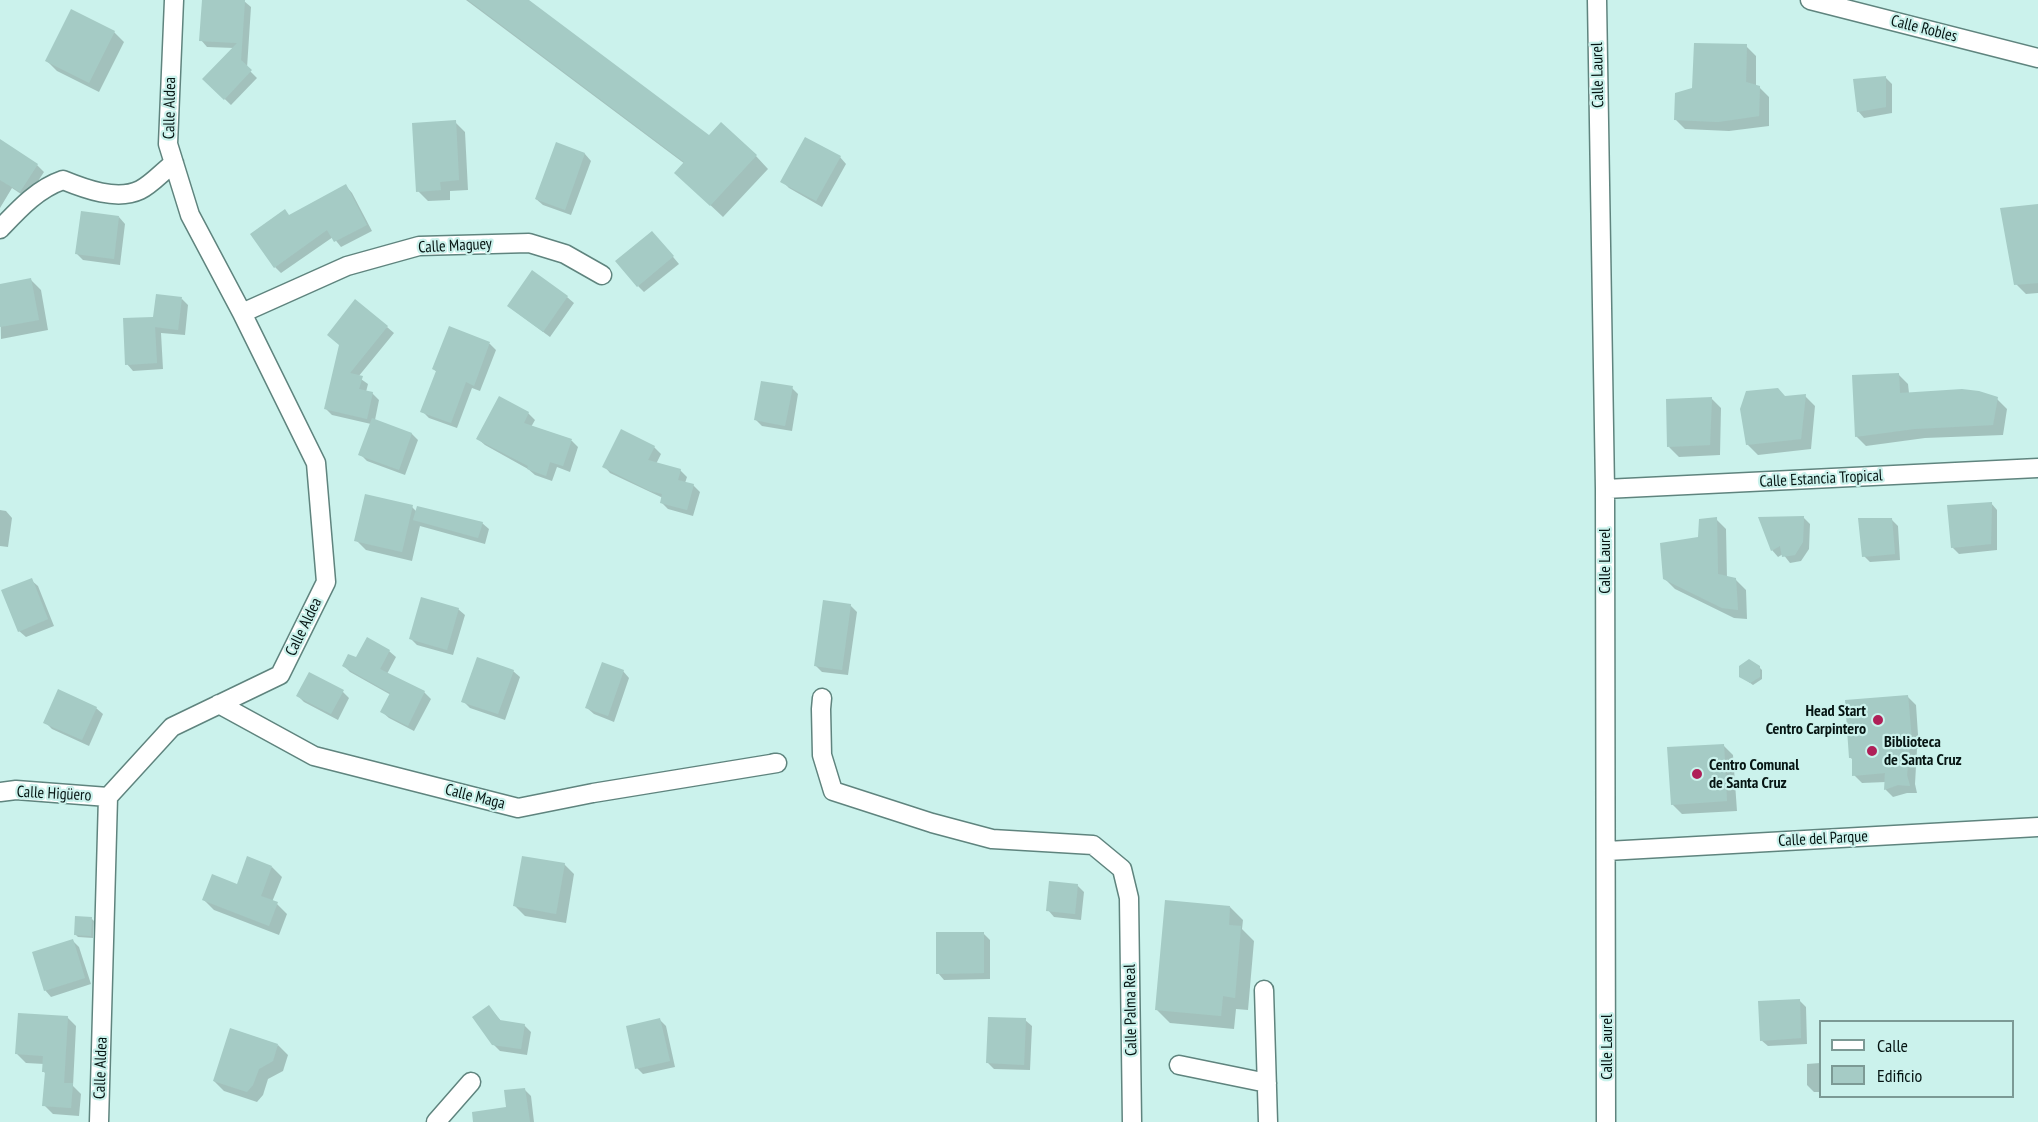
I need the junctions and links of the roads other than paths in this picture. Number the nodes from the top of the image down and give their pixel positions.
1 (174, 0) edge
2 (1597, 0) edge
3 (1810, 0) edge
4 (2038, 58) edge
5 (174, 163) junction
6 (0, 228) edge
7 (602, 275) dead end
8 (242, 313) junction
9 (2038, 468) edge
10 (1605, 489) junction
11 (822, 698) dead end
12 (219, 704) junction
13 (774, 763) dead end
14 (0, 792) edge
15 (108, 797) junction
16 (2038, 827) edge
17 (1607, 851) junction
18 (1264, 990) dead end
19 (1179, 1065) dead end
20 (471, 1082) dead end
21 (1267, 1083) junction
22 (99, 1122) edge
23 (436, 1122) edge
24 (1132, 1122) edge
25 (1268, 1122) edge
26 (1606, 1122) edge

1 - 5 street, Calle Aldea
2 - 10 street, Calle Laurel
3 - 4 street, Calle Robles
5 - 6 street
5 - 8 street, Calle Aldea
7 - 8 street, Calle Maguey
8 - 12 street, Calle Aldea
9 - 10 street, Calle Estancia Tropical
10 - 17 street, Calle Laurel
11 - 24 street, Calle Palma Real
12 - 13 street, Calle Maga
12 - 15 street, Calle Aldea
14 - 15 street, Calle Higüero
15 - 22 street, Calle Aldea
16 - 17 street, Calle del Parque
17 - 26 street, Calle Laurel
18 - 21 street
19 - 21 street
20 - 23 street
21 - 25 street

